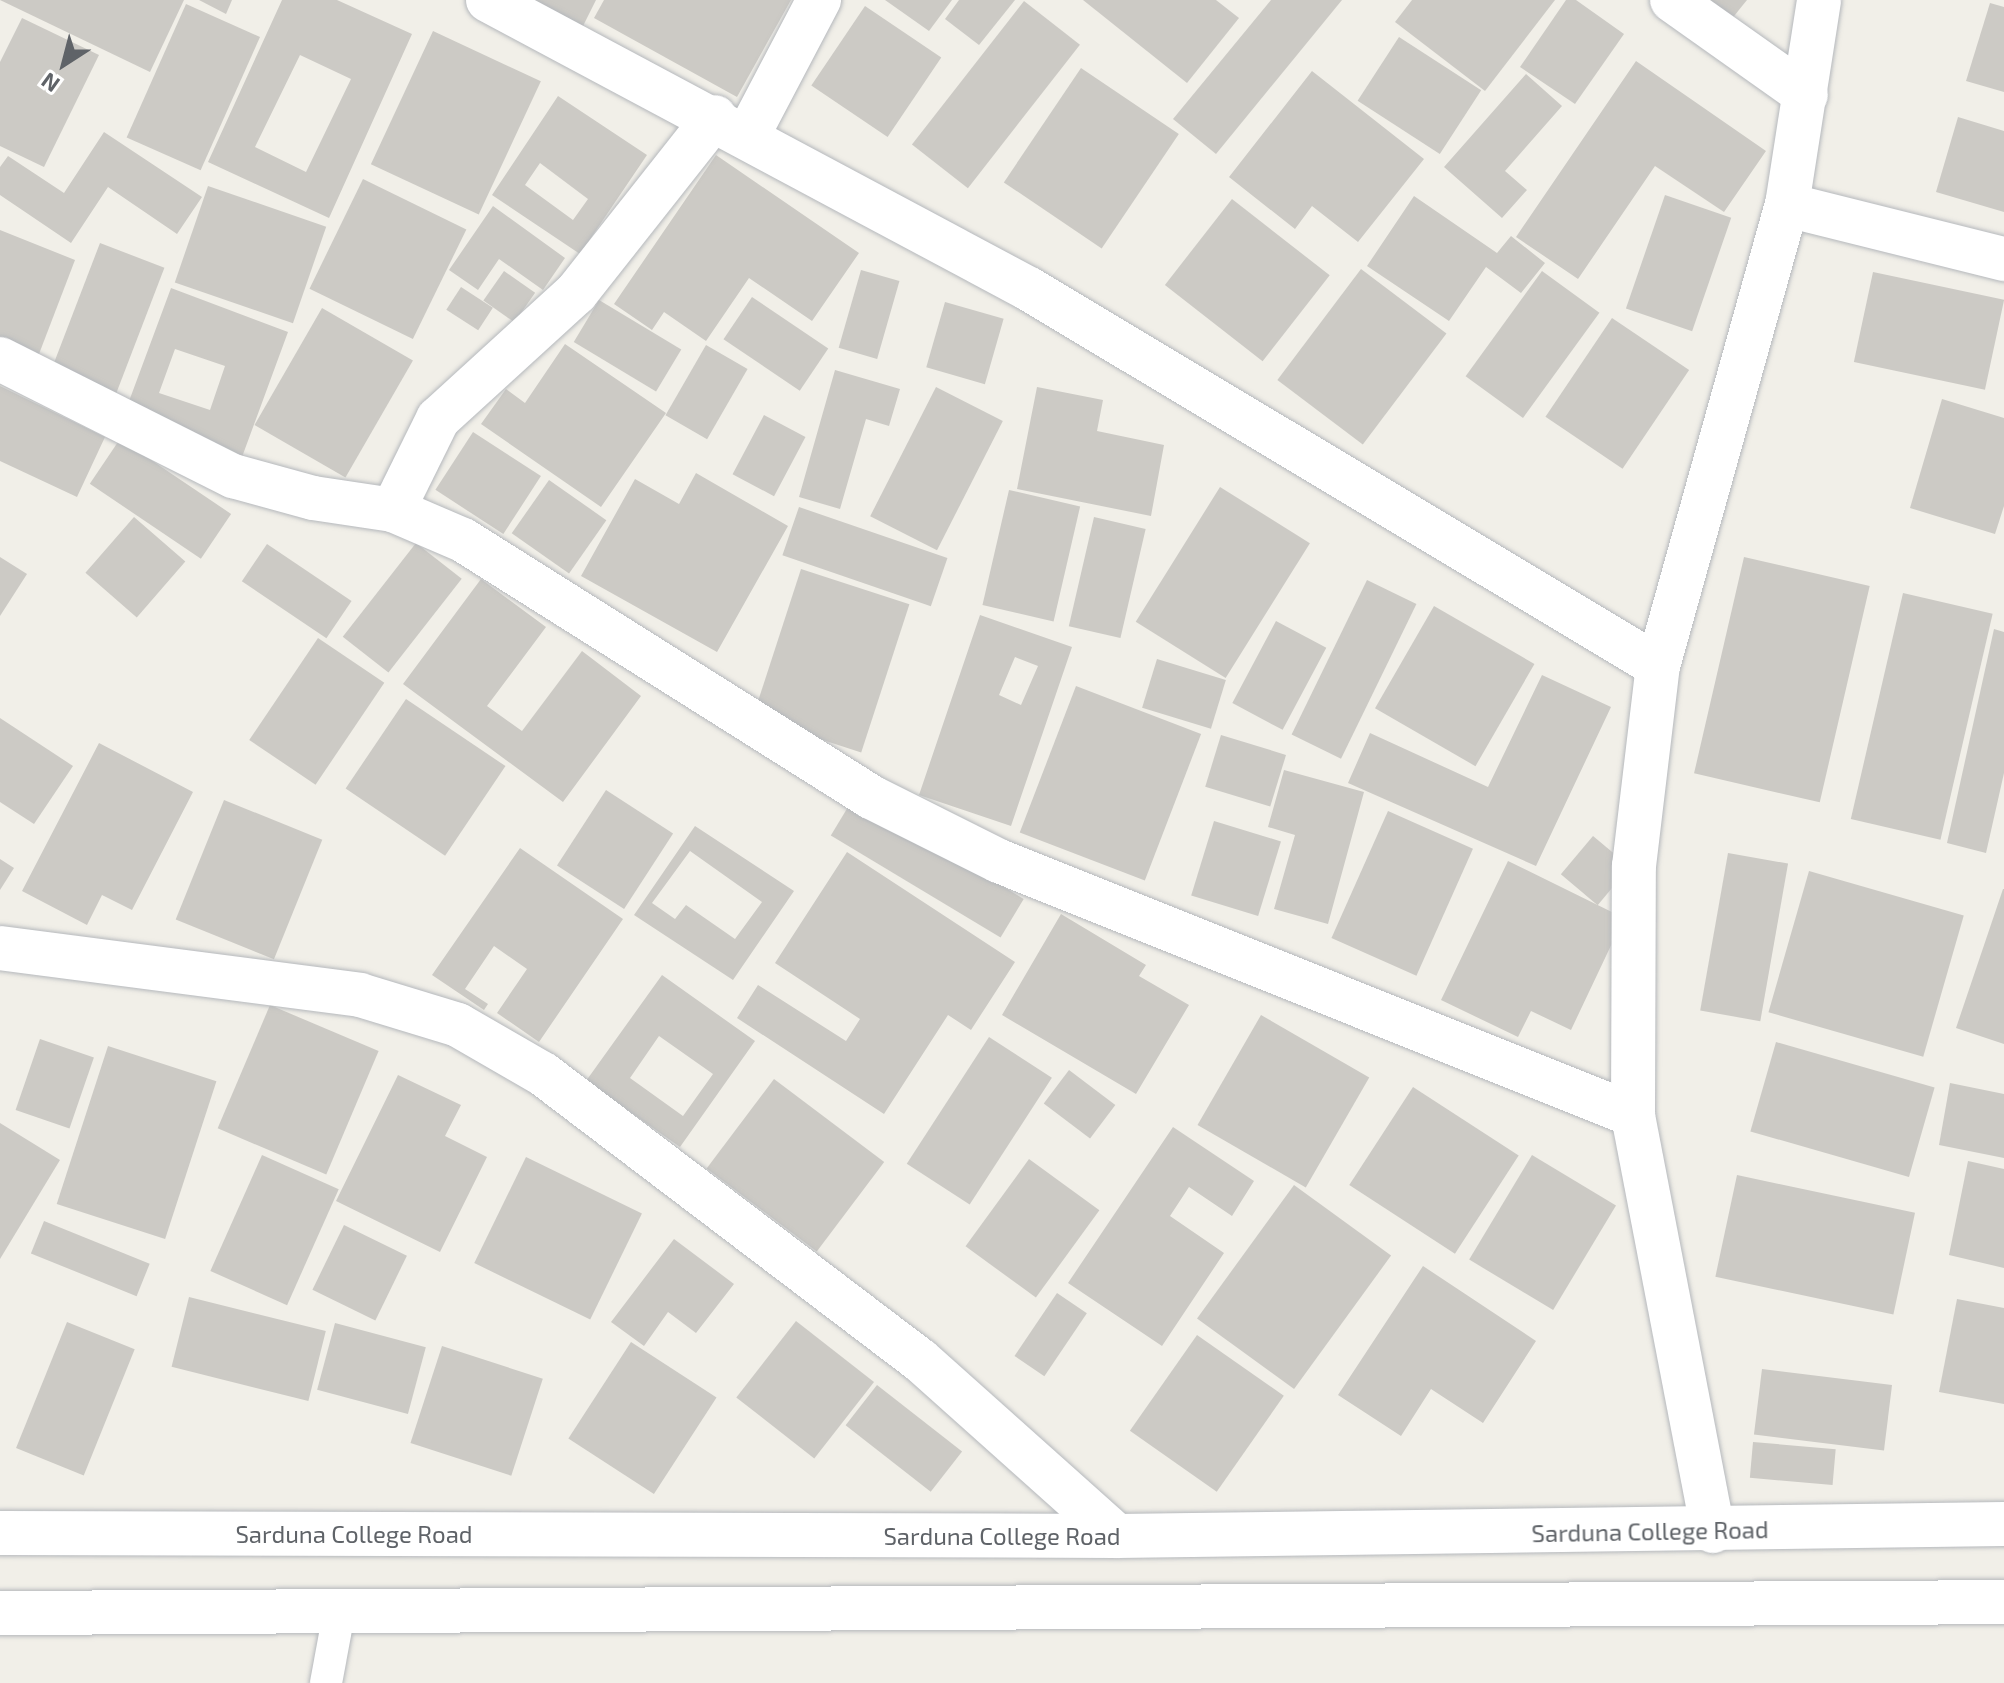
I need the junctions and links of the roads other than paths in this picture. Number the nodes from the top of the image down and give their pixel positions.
1 (488, 0) edge
2 (819, 0) edge
3 (1672, 0) edge
4 (1819, 0) edge
5 (1806, 95) junction
6 (732, 126) junction
7 (1787, 205) junction
8 (2004, 259) edge
9 (0, 359) edge
10 (393, 510) junction
11 (1658, 666) junction
12 (0, 948) edge
13 (1633, 1115) junction
14 (2004, 1524) edge
15 (1713, 1531) junction
16 (0, 1533) edge
17 (1117, 1536) junction
18 (2004, 1602) edge
19 (0, 1613) edge
20 (339, 1613) junction
21 (326, 1683) edge

1 - 6 street
2 - 6 street
3 - 5 street
4 - 5 street
5 - 7 street
6 - 10 street
6 - 11 street
7 - 8 street
7 - 11 street
9 - 10 street
10 - 13 street
11 - 13 street
12 - 17 street
13 - 15 street
14 - 15 street, Sarduna College Road
15 - 17 street, Sarduna College Road
16 - 17 street, Sarduna College Road
18 - 20 street
19 - 20 street
20 - 21 lane

